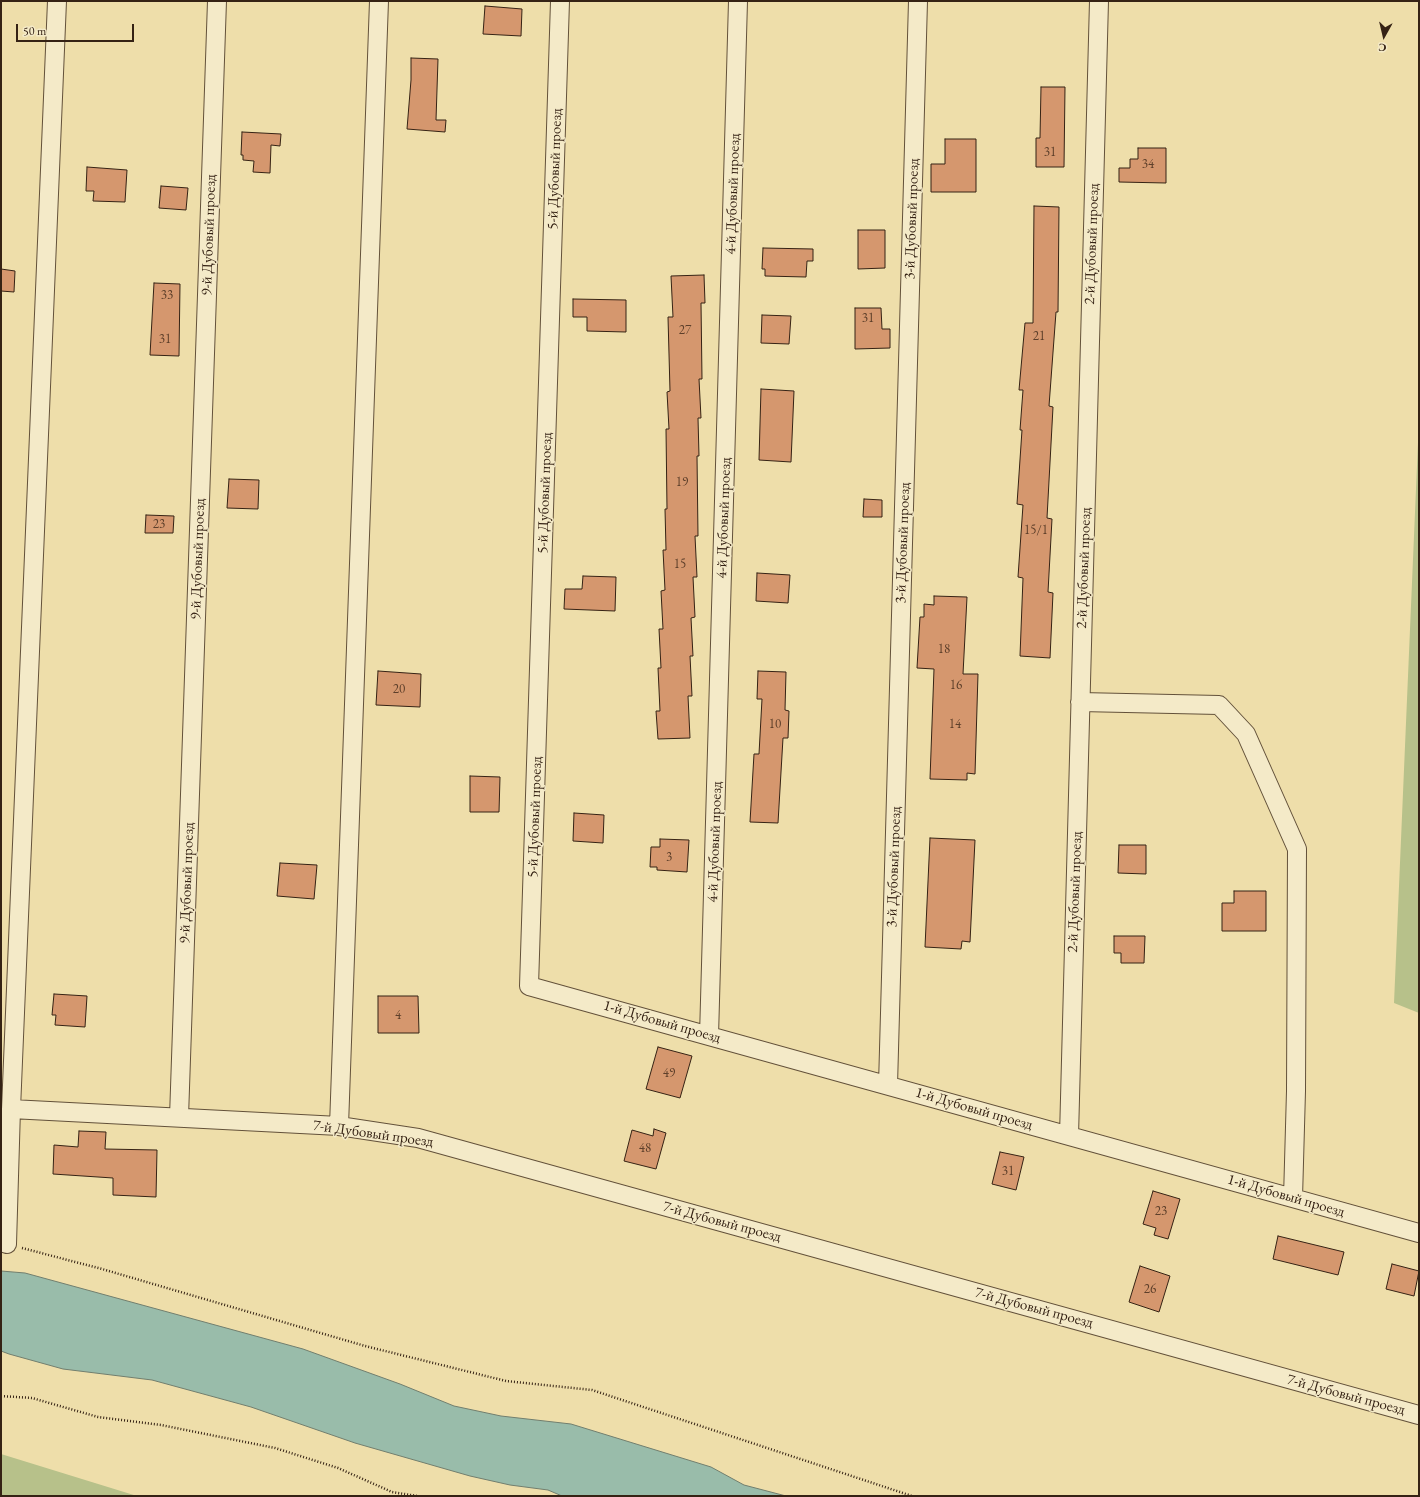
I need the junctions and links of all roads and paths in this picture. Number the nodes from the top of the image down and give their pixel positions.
1 (57, 1) edge
2 (217, 1) edge
3 (379, 1) edge
4 (560, 1) edge
5 (738, 1) edge
6 (918, 1) edge
7 (1099, 1) edge
8 (1080, 702) junction
9 (529, 986) joint
10 (709, 1036) junction
11 (888, 1086) junction
12 (11, 1109) junction
13 (180, 1117) junction
14 (339, 1126) junction
15 (1069, 1136) junction
16 (1293, 1198) junction
17 (1419, 1233) edge
18 (4, 1243) edge
19 (1, 1396) edge
20 (1419, 1415) edge
21 (417, 1496) edge
22 (912, 1496) edge

1 - 12 street
2 - 13 street, 9-й Дубовый проезд
3 - 14 street
4 - 9 street, 5-й Дубовый проезд
5 - 10 street, 4-й Дубовый проезд
6 - 11 street, 3-й Дубовый проезд
7 - 8 street, 2-й Дубовый проезд
8 - 15 street, 2-й Дубовый проезд
8 - 16 street
9 - 10 street, 1-й Дубовый проезд
10 - 11 street, 1-й Дубовый проезд
11 - 15 street, 1-й Дубовый проезд
12 - 13 street, 7-й Дубовый проезд
12 - 18 street
13 - 14 street, 7-й Дубовый проезд
14 - 20 street, 7-й Дубовый проезд
15 - 16 street, 1-й Дубовый проезд
16 - 17 street, 1-й Дубовый проезд
18 - 22 path
19 - 21 path

